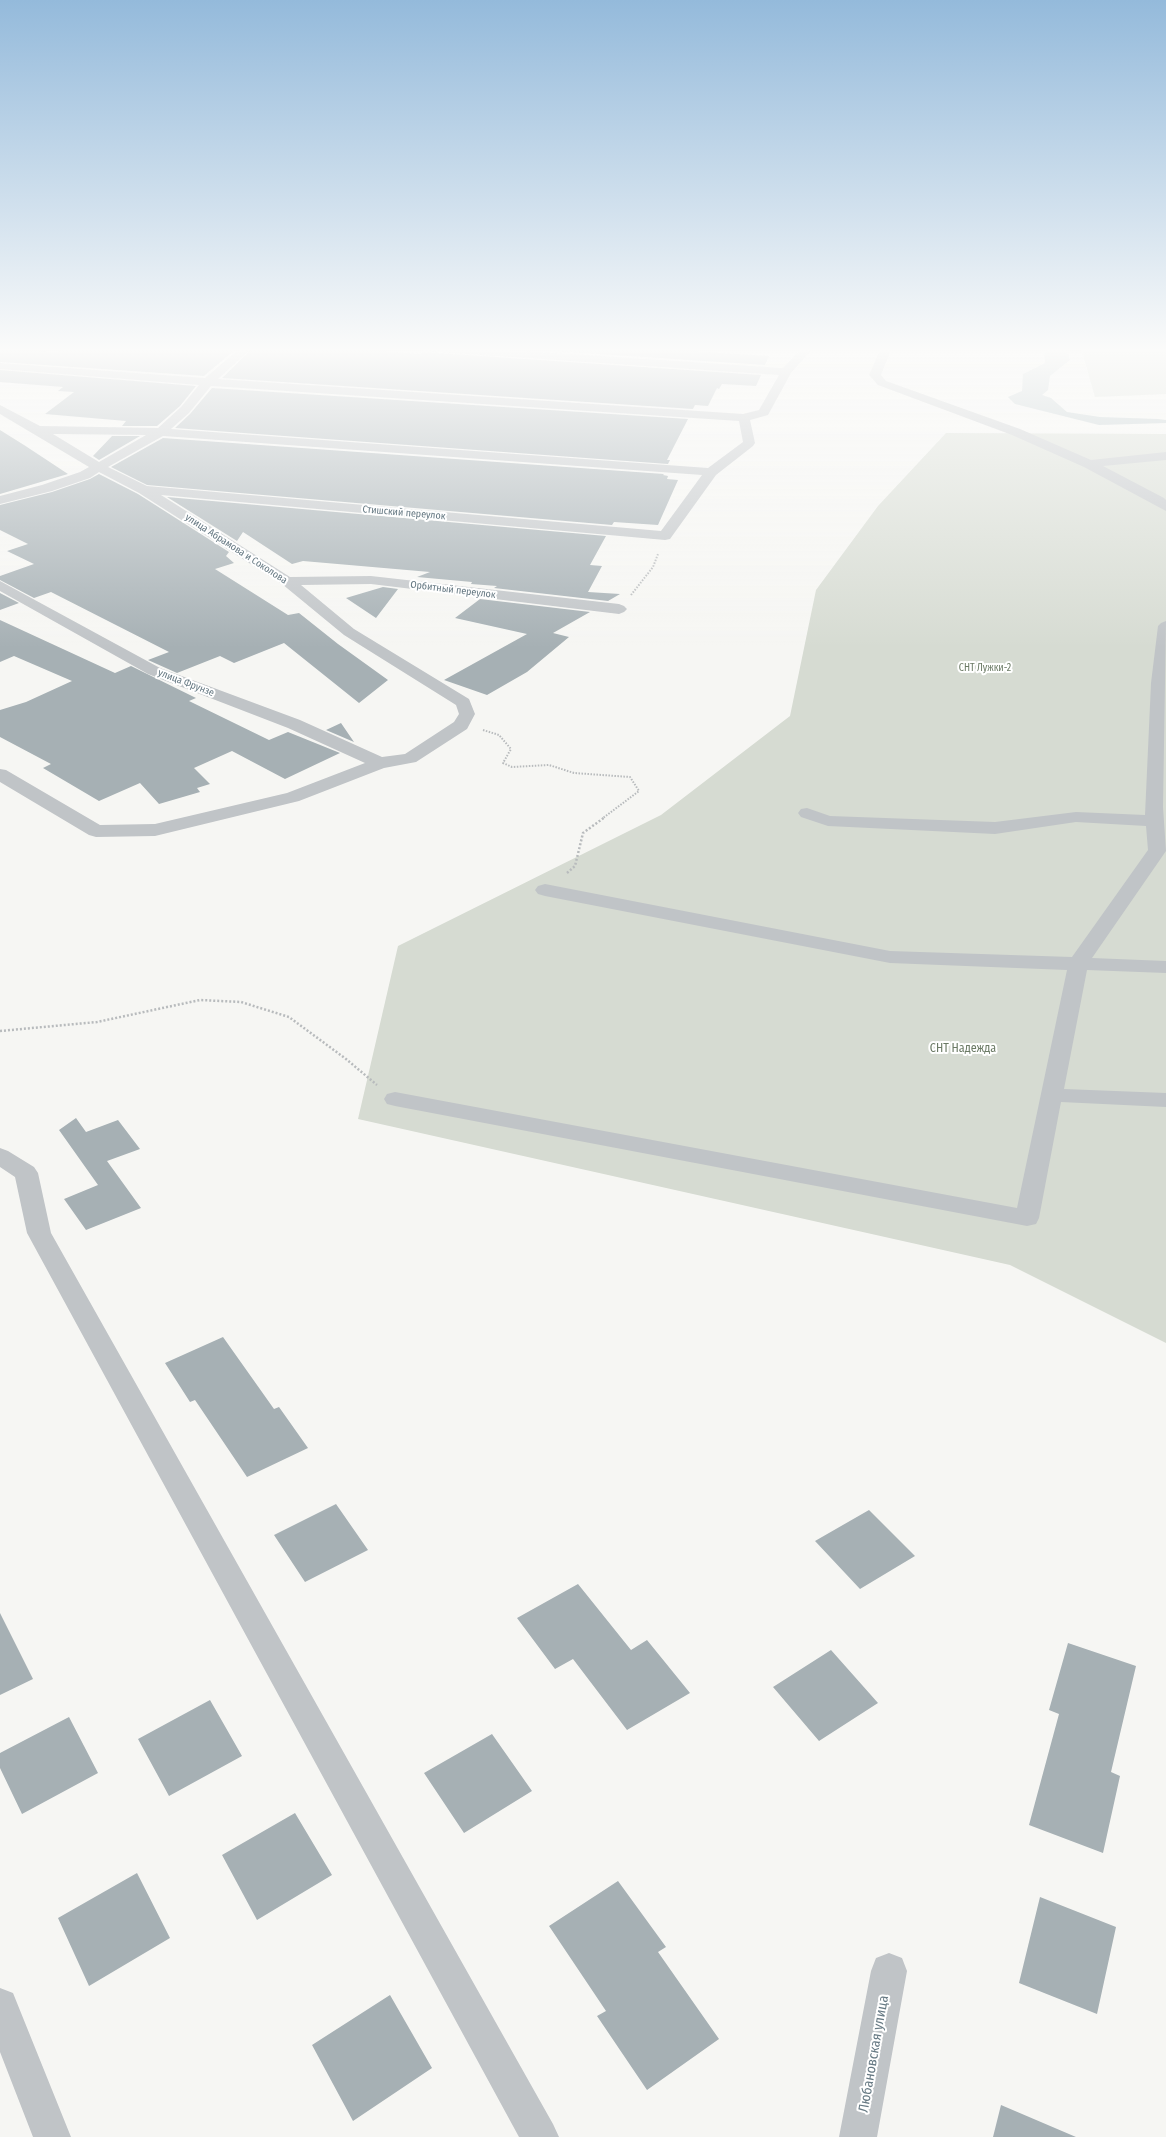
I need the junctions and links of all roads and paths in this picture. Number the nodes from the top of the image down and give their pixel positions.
1 (67, 448) edge
2 (133, 448) edge
3 (377, 448) edge
4 (743, 448) edge
5 (1052, 448) edge
6 (1166, 456) edge
7 (1089, 464) junction
8 (98, 467) junction
9 (711, 472) junction
10 (144, 490) junction
11 (0, 500) edge
12 (1164, 503) edge
13 (665, 536) junction
14 (287, 581) junction
15 (0, 585) edge
16 (619, 609) joint
17 (1166, 626) edge
18 (1162, 683) edge
19 (461, 725) junction
20 (1161, 760) edge
21 (380, 763) junction
22 (0, 774) edge
23 (807, 813) dead end
24 (1155, 821) junction
25 (1162, 851) edge
26 (545, 890) joint
27 (1078, 964) junction
28 (1166, 968) edge
29 (0, 1031) edge
30 (1052, 1095) junction
31 (395, 1099) joint
32 (1166, 1100) edge
33 (0, 1156) edge
34 (889, 1971) dead end
35 (0, 2006) edge
36 (52, 2137) edge
37 (540, 2137) edge
38 (858, 2137) edge

1 - 8 street, улица Абрамова и Соколова
2 - 8 street
3 - 9 street
4 - 9 street
5 - 7 street
6 - 7 street
7 - 12 street
8 - 10 street, улица Абрамова и Соколова
8 - 11 street
9 - 13 street
10 - 13 street, Стишский переулок
10 - 14 street, улица Абрамова и Соколова
13 - 16 path
14 - 16 street, Орбитный переулок
14 - 19 street, улица Абрамова и Соколова
15 - 21 street, улица Фрунзе
17 - 18 street
18 - 20 street
19 - 21 street
19 - 26 path
20 - 24 street
21 - 22 street
23 - 24 street
24 - 25 street
25 - 27 street
26 - 27 street
27 - 28 street
27 - 30 street
29 - 31 path
30 - 31 street
30 - 32 street
33 - 37 street
34 - 38 street, Любановская улица
35 - 36 street

